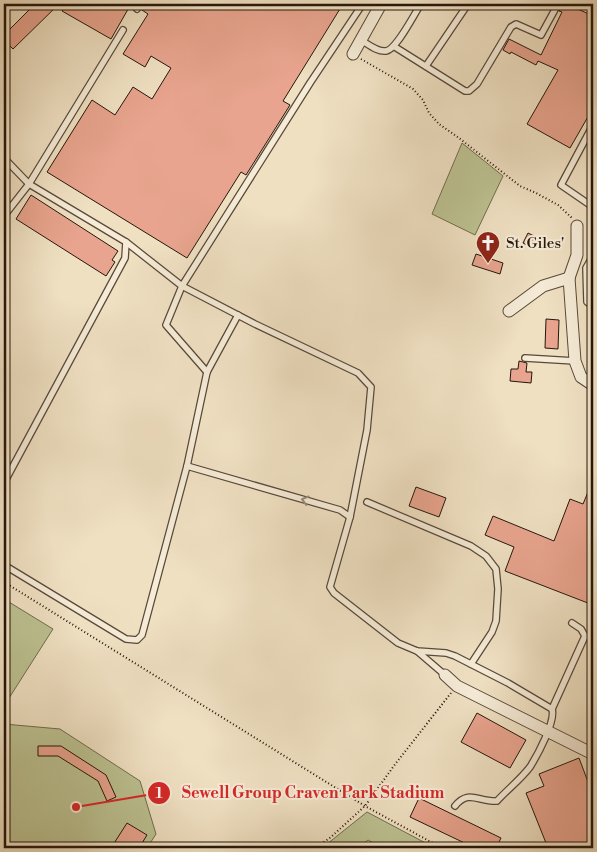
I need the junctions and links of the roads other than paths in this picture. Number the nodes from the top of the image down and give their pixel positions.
1 (380, 4) edge
2 (421, 4) edge
3 (468, 4) edge
4 (558, 4) edge
5 (362, 5) edge
6 (123, 30) dead end
7 (361, 40) junction
8 (394, 46) junction
9 (353, 54) road end
10 (426, 66) junction
11 (593, 125) edge
12 (4, 158) edge
13 (29, 184) junction
14 (593, 207) edge
15 (4, 216) edge
16 (577, 226) road end
17 (126, 242) junction
18 (593, 256) edge
19 (569, 278) junction
20 (182, 286) junction
21 (593, 306) edge
22 (509, 311) dead end
23 (238, 315) junction
24 (525, 358) dead end
25 (575, 361) junction
26 (207, 372) junction
27 (593, 385) edge
28 (187, 466) junction
29 (4, 483) edge
30 (367, 502) dead end
31 (350, 517) junction
32 (4, 565) edge
33 (572, 623) dead end
34 (418, 651) junction
35 (471, 664) junction
36 (445, 674) joint
37 (552, 709) junction
38 (548, 732) junction
39 (593, 754) edge
40 (455, 806) dead end

1 - 7 street
2 - 8 lane
3 - 10 lane
4 - 10 lane
5 - 20 lane
6 - 13 lane
7 - 8 lane
7 - 9 street
8 - 10 lane
11 - 14 lane
12 - 13 lane
13 - 15 lane
13 - 17 lane
16 - 19 street
17 - 20 lane
17 - 29 lane
18 - 21 lane
19 - 22 street
19 - 25 street
20 - 23 lane
20 - 26 lane
23 - 26 lane
23 - 31 lane
24 - 25 lane
25 - 27 street
26 - 28 lane
31 -> 28 lane
28 - 32 lane
30 - 35 lane
31 - 34 lane
33 - 37 lane
34 - 35 lane
34 - 36 lane
35 - 37 lane
36 - 38 street
37 - 38 lane
38 - 39 street
38 - 40 lane

